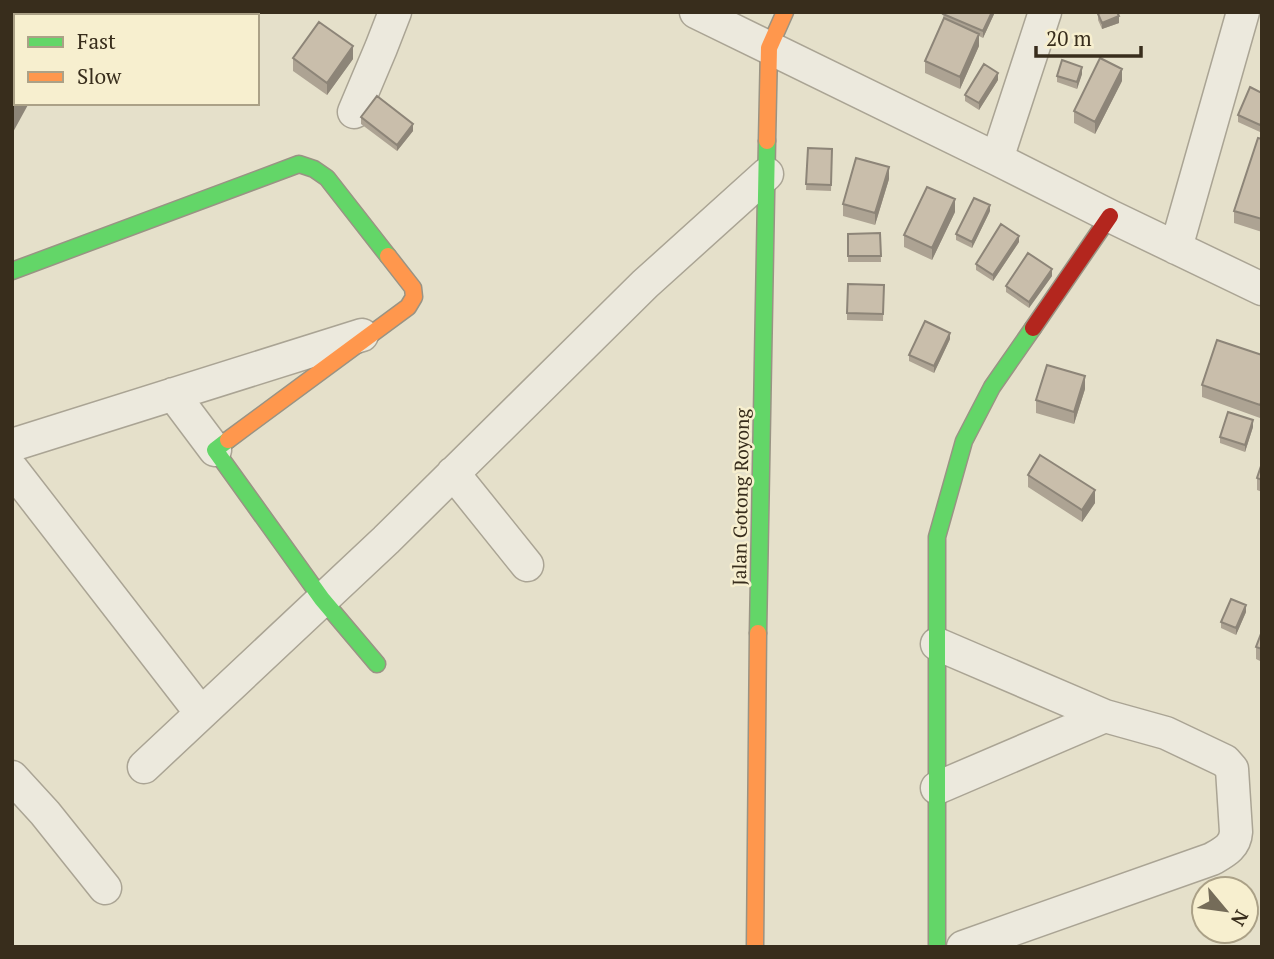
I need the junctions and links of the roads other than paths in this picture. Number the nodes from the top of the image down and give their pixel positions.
1 (394, 12) edge
2 (696, 12) edge
3 (785, 12) edge
4 (1045, 12) edge
5 (1243, 12) edge
6 (740, 22) edge
7 (769, 48) junction
8 (354, 112) dead end
9 (997, 159) junction
10 (767, 174) junction
11 (1110, 216) junction
12 (1176, 248) junction
13 (12, 271) edge
14 (1262, 289) edge
15 (377, 331) junction
16 (173, 394) junction
17 (12, 445) edge
18 (215, 450) junction
19 (12, 469) edge
20 (453, 473) junction
21 (527, 565) dead end
22 (322, 599) junction
23 (937, 644) junction
24 (377, 664) dead end
25 (201, 713) junction
26 (1105, 716) junction
27 (144, 767) dead end
28 (12, 777) edge
29 (937, 788) junction
30 (105, 888) dead end
31 (755, 947) edge
32 (937, 947) edge
33 (963, 947) edge

1 - 8 street
2 - 6 street
3 - 7 street
4 - 9 street
5 - 12 street
6 - 7 street
7 - 9 street
7 - 10 street, Jalan Gotong Royong
9 - 11 street
10 - 20 street
10 - 31 street, Jalan Gotong Royong
11 - 12 street
11 - 23 street
12 - 14 street
13 - 15 street
15 - 16 street
15 - 18 street
16 - 17 street
16 - 18 street
18 - 22 street
19 - 25 street
20 - 21 street
20 - 22 street
22 - 24 street
22 - 25 street
23 - 26 street
23 - 29 street
25 - 27 street
26 - 29 street
26 - 33 street
28 - 30 street
29 - 32 street

